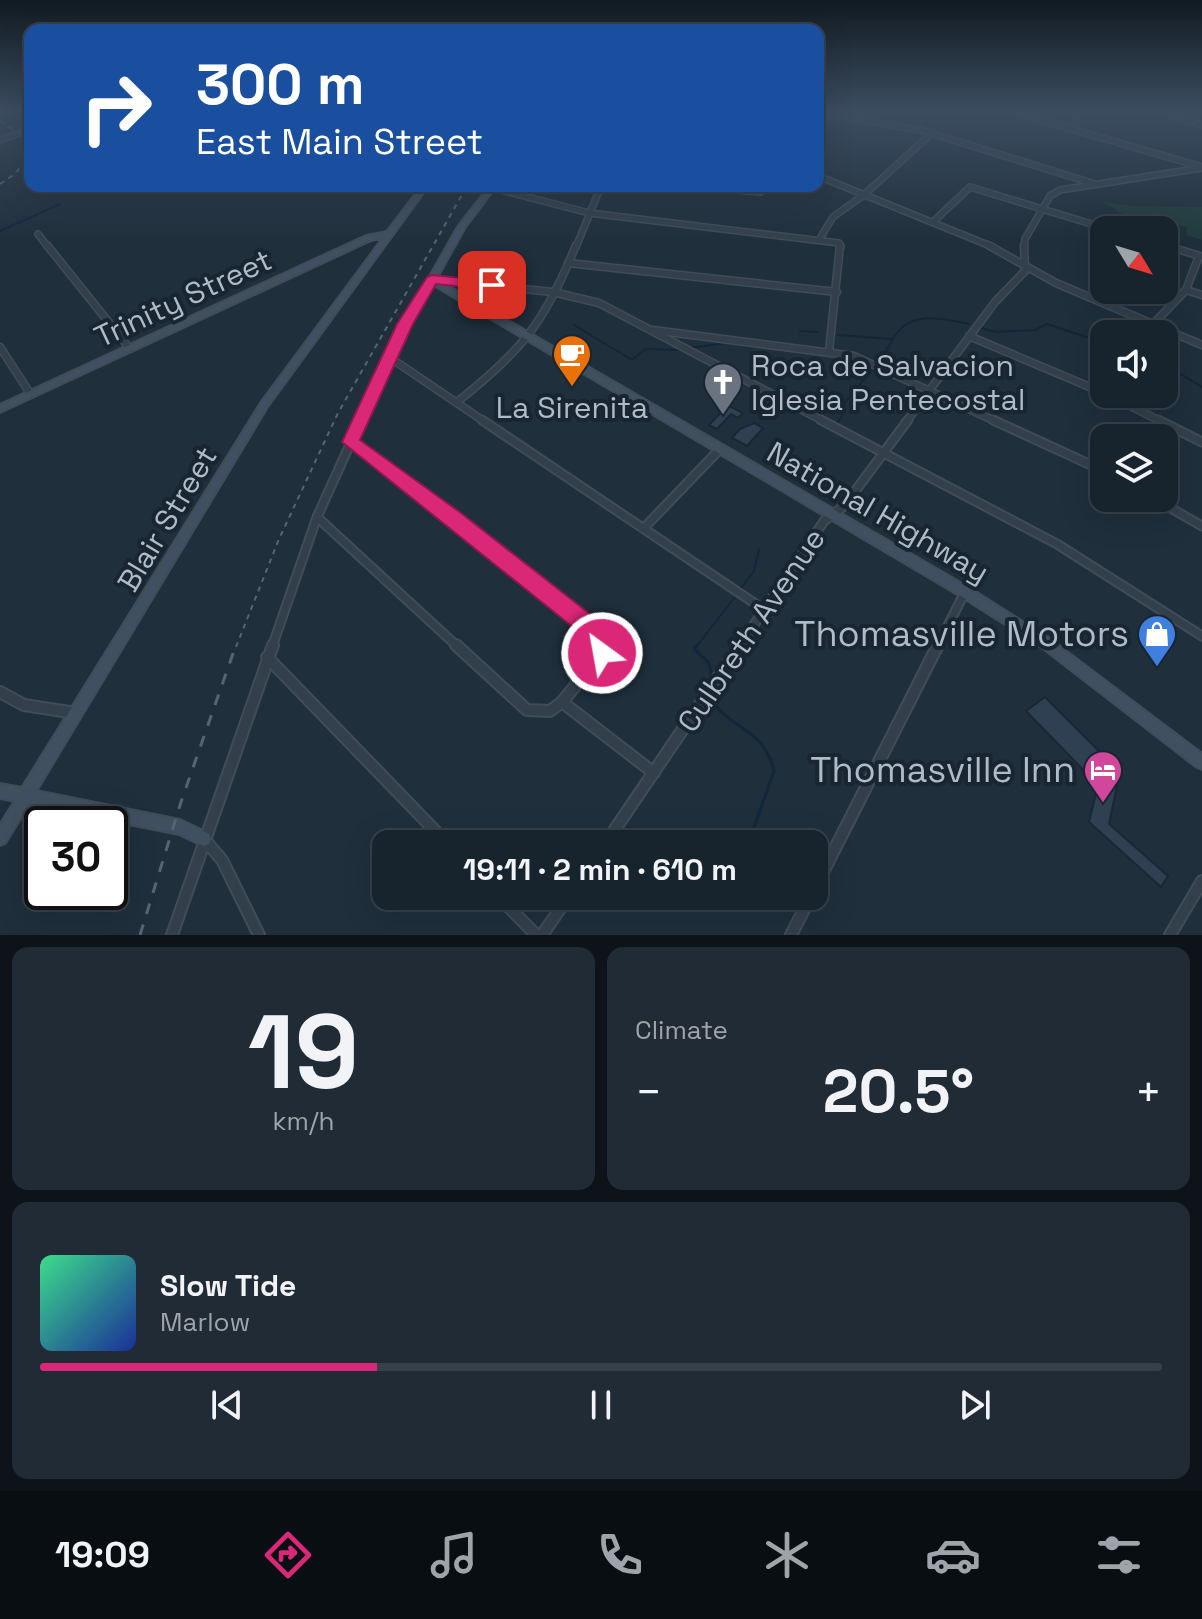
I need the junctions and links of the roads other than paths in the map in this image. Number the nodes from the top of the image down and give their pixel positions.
1 (909, 154) edge
2 (997, 154) edge
3 (1154, 154) edge
4 (1202, 168) edge
5 (824, 178) edge
6 (1097, 185) junction
7 (420, 192) edge
8 (486, 192) edge
9 (509, 192) edge
10 (598, 192) edge
11 (865, 194) junction
12 (1043, 210) junction
13 (589, 213) junction
14 (933, 222) junction
15 (1090, 224) edge
16 (38, 234) dead end
17 (388, 234) junction
18 (819, 240) junction
19 (1178, 249) edge
20 (1200, 256) edge
21 (568, 263) junction
22 (1026, 265) junction
23 (432, 280) junction
24 (1186, 290) junction
25 (553, 292) junction
26 (837, 292) junction
27 (1202, 295) edge
28 (1147, 320) edge
29 (1157, 320) edge
30 (645, 329) junction
31 (1178, 334) edge
32 (969, 336) junction
33 (528, 337) junction
34 (1202, 345) edge
35 (0, 347) edge
36 (130, 349) junction
37 (829, 352) junction
38 (389, 357) junction
39 (1090, 387) edge
40 (929, 390) junction
41 (31, 395) junction
42 (457, 402) junction
43 (1135, 408) edge
44 (0, 409) edge
45 (351, 442) junction
46 (1202, 442) edge
47 (719, 450) junction
48 (882, 453) junction
49 (1090, 465) edge
50 (1178, 512) edge
51 (832, 514) junction
52 (317, 517) junction
53 (1202, 526) edge
54 (644, 528) junction
55 (965, 592) junction
56 (766, 611) junction
57 (1202, 636) edge
58 (267, 657) junction
59 (0, 692) edge
60 (562, 702) junction
61 (76, 713) junction
62 (1202, 762) edge
63 (654, 773) junction
64 (0, 791) edge
65 (26, 795) junction
66 (434, 830) edge
67 (615, 830) edge
68 (0, 838) edge
69 (204, 839) junction
70 (828, 862) edge
71 (1202, 881) edge
72 (513, 910) edge
73 (558, 910) edge
74 (804, 910) edge
75 (172, 935) edge
76 (259, 935) edge
77 (539, 935) edge
78 (791, 935) edge
79 (1170, 935) edge

1 - 11 street
2 - 6 street
3 - 4 street
4 - 6 street, Culbreth Avenue
5 - 11 street
6 - 12 street, Culbreth Avenue
7 - 17 street, Blair Street
8 - 23 street
9 - 13 street
10 - 13 street
11 - 14 street
11 - 18 street
12 - 14 street
12 - 15 street
12 - 22 street, Culbreth Avenue
13 - 18 street
13 - 21 street
14 - 22 street
16 - 36 street
17 - 36 street, Trinity Street
17 - 61 street, Blair Street
18 - 26 street
19 - 20 street
20 - 24 street
21 - 25 street
21 - 26 street
22 - 28 street
22 - 32 street, Culbreth Avenue
23 - 25 street
23 - 33 street, National Highway
23 - 38 street
24 - 27 street
24 - 29 street
25 - 30 street
25 - 33 street
26 - 37 street
30 - 37 street
30 - 48 street
31 - 34 street
32 - 39 street
32 - 40 street, Culbreth Avenue
33 - 42 street
33 - 47 street, National Highway
35 - 41 street
36 - 41 street, Trinity Street
37 - 40 street
38 - 42 street
38 - 45 street
40 - 48 street, Culbreth Avenue
40 - 49 street
41 - 44 street, Trinity Street
42 - 54 street
43 - 46 street
45 - 52 street
45 - 60 street
47 - 51 street, National Highway
47 - 54 street
48 - 51 street, Culbreth Avenue
48 - 57 street
50 - 53 street
51 - 55 street, National Highway
51 - 56 street, Culbreth Avenue
52 - 58 street
52 - 60 street
54 - 56 street
55 - 62 street, National Highway
55 - 70 street
56 - 63 street, Culbreth Avenue
58 - 66 street
58 - 69 street
59 - 61 street
60 - 63 street
61 - 65 street, Blair Street
63 - 67 street, Culbreth Avenue
64 - 65 street
65 - 68 street, Blair Street
65 - 69 street
69 - 75 street
69 - 76 street
71 - 79 street
72 - 77 street
73 - 77 street
74 - 78 street

